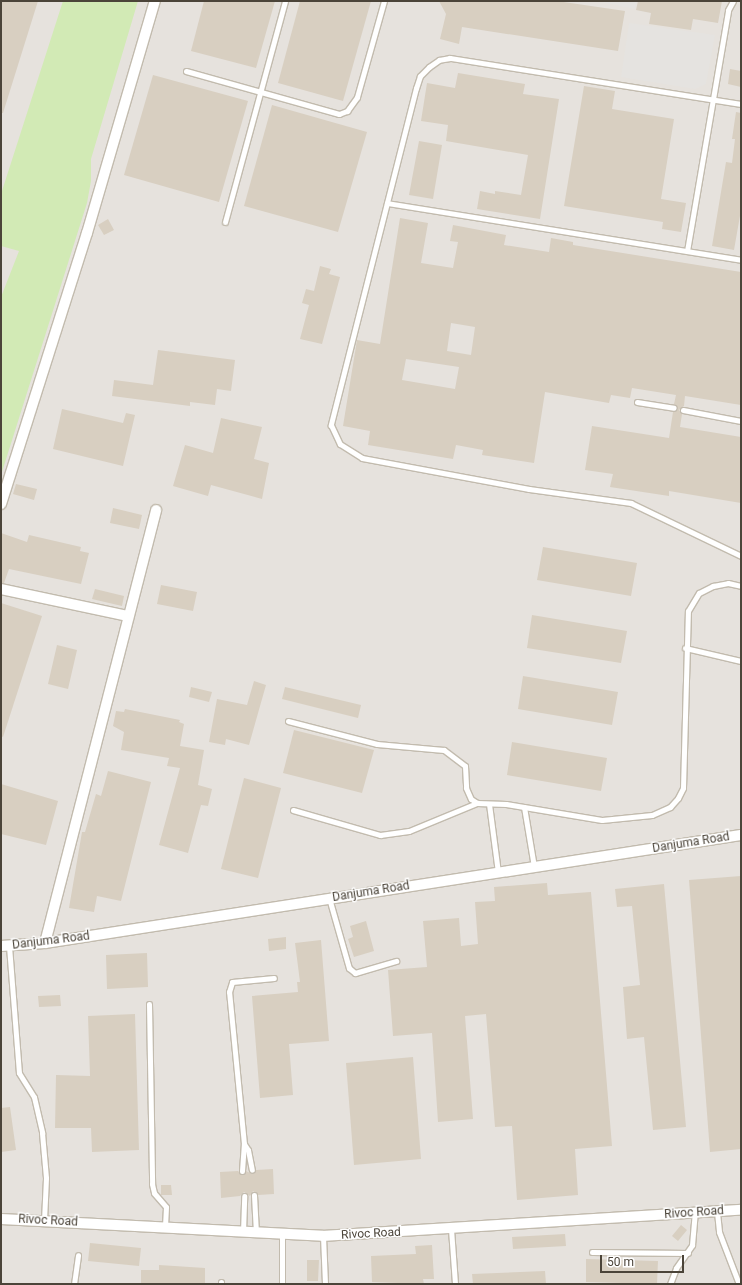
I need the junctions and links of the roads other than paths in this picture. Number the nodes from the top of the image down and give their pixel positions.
1 (155, 1) edge
2 (285, 1) edge
3 (384, 1) edge
4 (733, 1) edge
5 (186, 71) dead end
6 (259, 92) junction
7 (713, 99) junction
8 (741, 104) edge
9 (387, 203) junction
10 (225, 222) dead end
11 (687, 251) junction
12 (741, 260) edge
13 (637, 402) dead end
14 (674, 408) dead end
15 (683, 410) dead end
16 (741, 421) edge
17 (1, 504) edge
18 (156, 510) dead end
19 (741, 556) edge
20 (741, 586) edge
21 (1, 589) edge
22 (128, 616) junction
23 (685, 648) junction
24 (741, 661) edge
25 (288, 721) dead end
26 (477, 804) junction
27 (489, 804) junction
28 (524, 807) junction
29 (293, 810) dead end
30 (741, 835) edge
31 (534, 867) junction
32 (498, 872) junction
33 (329, 898) junction
34 (45, 943) junction
35 (5, 946) edge
36 (396, 961) dead end
37 (274, 978) dead end
38 (149, 1004) dead end
39 (244, 1144) junction
40 (252, 1170) dead end
41 (242, 1171) dead end
42 (254, 1195) dead end
43 (244, 1196) dead end
44 (741, 1210) edge
45 (717, 1212) junction
46 (695, 1213) junction
47 (1, 1219) edge
48 (44, 1221) junction
49 (165, 1228) junction
50 (451, 1229) junction
51 (243, 1232) junction
52 (256, 1232) junction
53 (282, 1234) junction
54 (323, 1236) junction
55 (592, 1252) dead end
56 (688, 1253) junction
57 (78, 1255) dead end
58 (74, 1284) edge
59 (282, 1284) edge
60 (325, 1284) edge
61 (454, 1284) edge
62 (670, 1284) edge
63 (738, 1284) edge

1 - 17 street
2 - 6 lane
3 - 6 lane
4 - 7 lane
5 - 6 lane
6 - 10 lane
7 - 8 lane
7 - 9 lane
7 - 11 lane
9 - 11 lane
9 - 19 lane
11 - 12 lane
13 - 14 lane
15 - 16 lane
18 - 22 street
20 - 23 lane
21 - 22 street
22 - 34 street
23 - 24 lane
23 - 28 lane
25 - 26 lane
26 - 27 lane
26 - 29 lane
27 - 28 lane
27 - 32 lane
28 - 31 lane
30 - 31 street, Danjuma Road
31 - 32 street, Danjuma Road
32 - 33 street, Danjuma Road
33 - 34 street, Danjuma Road
33 - 36 lane
34 - 35 street, Danjuma Road
35 - 48 lane
37 - 39 lane
38 - 49 lane
39 - 40 lane
39 - 41 lane
42 - 52 lane
43 - 51 lane
44 - 45 street, Rivoc Road
45 - 46 street, Rivoc Road
45 - 63 lane
46 - 50 street, Rivoc Road
46 - 56 lane
47 - 48 street, Rivoc Road
48 - 49 street, Rivoc Road
49 - 51 street, Rivoc Road
50 - 54 street, Rivoc Road
50 - 61 lane
51 - 52 street, Rivoc Road
52 - 53 street, Rivoc Road
53 - 54 street, Rivoc Road
53 - 59 lane
54 - 60 lane
55 - 56 lane
56 - 62 lane
57 - 58 lane

